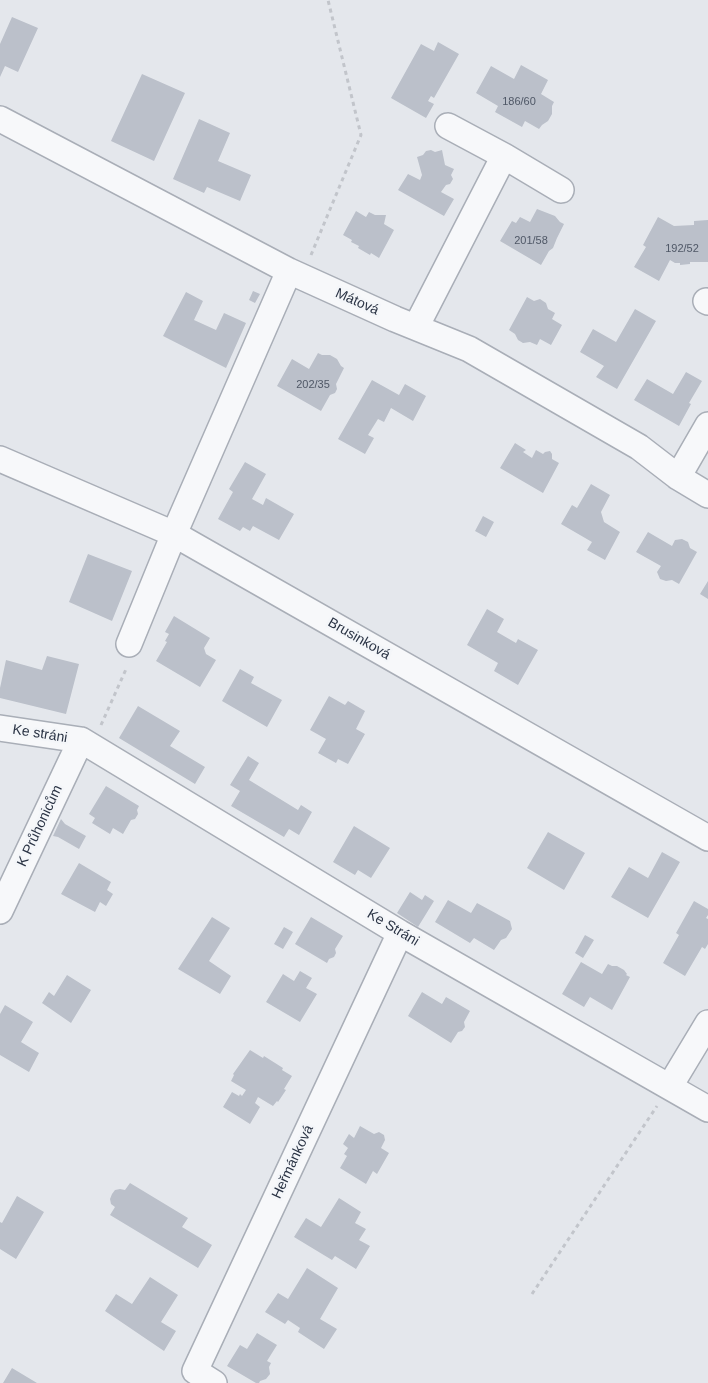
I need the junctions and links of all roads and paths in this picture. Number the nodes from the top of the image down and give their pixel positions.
1 (328, 0) edge
2 (0, 119) edge
3 (448, 126) dead end
4 (504, 156) junction
5 (560, 190) dead end
6 (289, 271) junction
7 (416, 327) junction
8 (708, 424) edge
9 (0, 459) edge
10 (678, 477) junction
11 (708, 495) edge
12 (174, 534) junction
13 (129, 644) dead end
14 (0, 728) edge
15 (81, 740) junction
16 (708, 838) edge
17 (0, 911) edge
18 (400, 933) junction
19 (708, 1023) edge
20 (670, 1086) junction
21 (708, 1109) edge
22 (532, 1294) dead end
23 (214, 1383) edge

1 - 6 path
2 - 6 street, Mátová
3 - 4 street
4 - 5 street
4 - 7 street
6 - 7 street, Mátová
6 - 12 street
7 - 10 street, Mátová
8 - 10 street
9 - 12 street, Brusinková
10 - 11 street, Mátová
12 - 13 street
12 - 16 street, Brusinková
14 - 15 street, Ke stráni
15 - 17 street, K Průhonicům
15 - 18 street, Ke Stráni
18 - 20 street, Ke Stráni
18 - 23 street, Heřmánková
19 - 20 street
20 - 21 street, Ke Stráni
20 - 22 path

